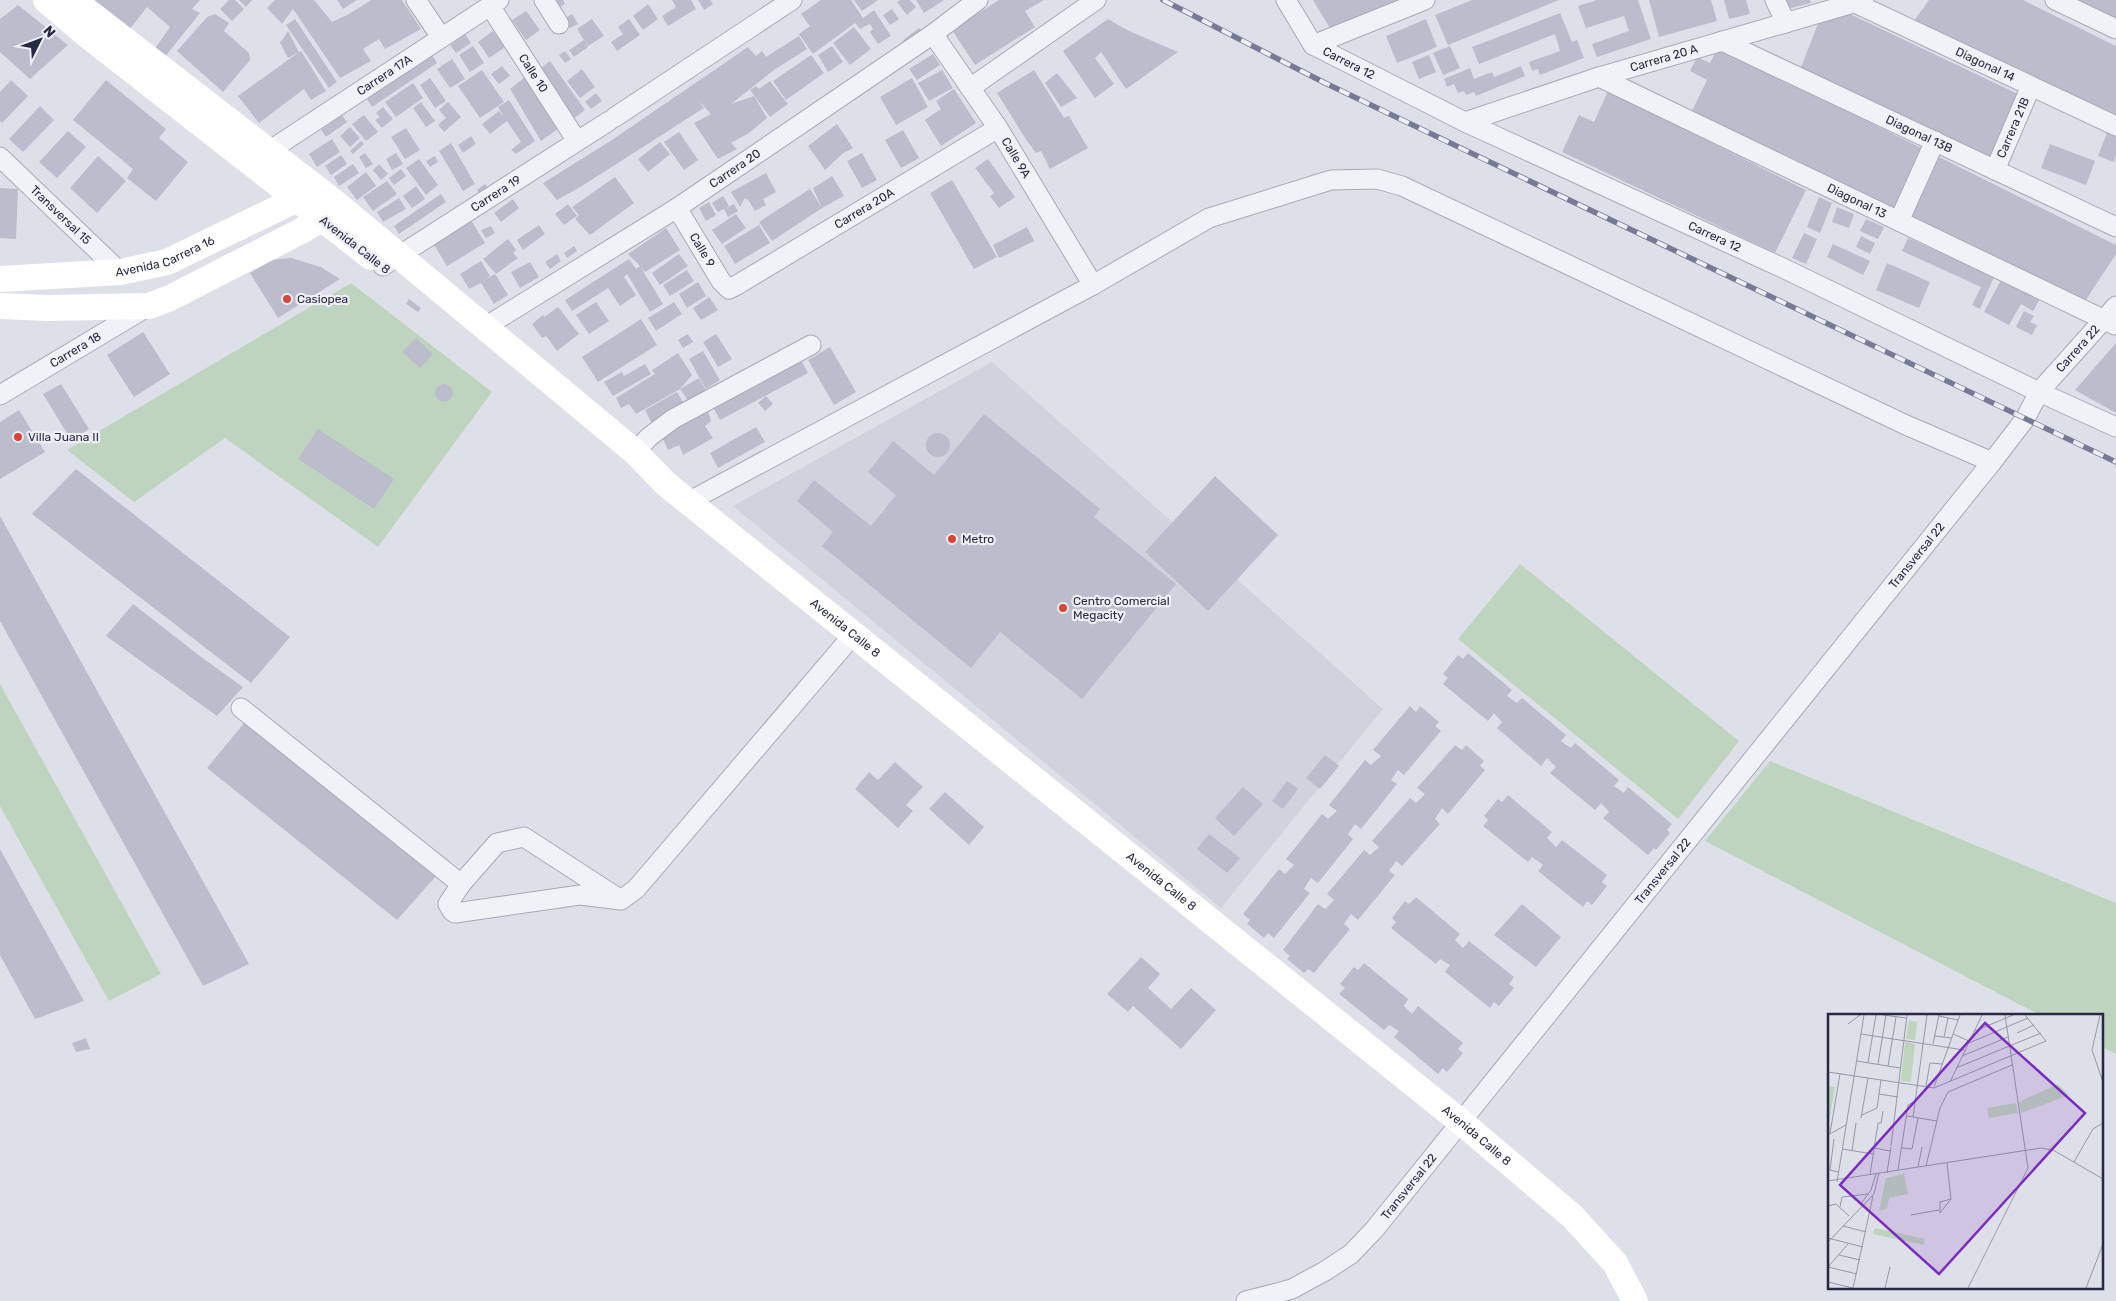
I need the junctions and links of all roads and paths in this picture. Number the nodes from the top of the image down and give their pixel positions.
1 (46, 0) edge
2 (73, 0) edge
3 (416, 0) edge
4 (544, 0) edge
5 (792, 0) edge
6 (978, 0) edge
7 (1096, 0) edge
8 (1286, 0) edge
9 (1425, 0) edge
10 (1775, 0) edge
11 (2054, 0) edge
12 (1859, 1) edge
13 (494, 3) edge
14 (1786, 23) junction
15 (559, 24) dead end
16 (2116, 29) edge
17 (933, 34) junction
18 (441, 37) junction
19 (1722, 41) junction
20 (1313, 45) junction
21 (1599, 76) junction
22 (2031, 86) junction
23 (970, 88) junction
24 (1464, 122) junction
25 (2116, 126) edge
26 (998, 128) junction
27 (577, 141) junction
28 (1935, 142) junction
29 (269, 151) junction
30 (0, 157) edge
31 (1996, 170) junction
32 (308, 194) junction
33 (677, 208) junction
34 (321, 219) junction
35 (1899, 221) junction
36 (2116, 227) edge
37 (390, 261) junction
38 (120, 272) junction
39 (0, 279) edge
40 (1093, 285) junction
41 (729, 288) joint
42 (0, 306) edge
43 (149, 306) junction
44 (2116, 306) edge
45 (2110, 323) edge
46 (485, 327) junction
47 (811, 345) dead end
48 (2039, 392) junction
49 (0, 395) edge
50 (2116, 427) edge
51 (635, 452) junction
52 (1992, 462) junction
53 (666, 484) junction
54 (688, 502) junction
55 (853, 635) junction
56 (241, 708) dead end
57 (461, 884) junction
58 (621, 900) junction
59 (1461, 1122) junction
60 (1246, 1301) edge
61 (1635, 1301) edge

1 - 32 main road, Avenida Calle 8
2 - 29 main road, Avenida Calle 8
3 - 18 street
4 - 15 street
5 - 27 street, Carrera 19
6 - 17 street, Carrera 20
7 - 23 street
8 - 20 street
9 - 20 street
10 - 14 street
11 - 16 street
12 - 14 street, Carrera 20 A
12 - 22 street, Diagonal 14
13 - 18 street, Carrera 17A
13 - 27 street, Calle 10
14 - 19 street, Carrera 20 A
17 - 23 street, Calle 9A
17 - 33 street, Carrera 20
18 - 29 street, Carrera 17A
19 - 21 street, Carrera 20 A
19 - 28 street, Diagonal 13B
20 - 24 street, Carrera 12
21 - 24 street, Carrera 20 A
21 - 35 street, Diagonal 13
22 - 25 street, Diagonal 14
22 - 31 street, Carrera 21B
23 - 26 street, Calle 9A
24 - 48 street, Carrera 12
26 - 40 street, Calle 9A
26 - 41 street, Carrera 20A
27 - 37 street, Carrera 19
28 - 31 street, Diagonal 13B
28 - 35 street
29 - 32 main road, Avenida Calle 8
30 - 38 street, Transversal 15
31 - 36 street, Diagonal 13B
32 - 34 main road, Avenida Calle 8
32 - 38 main road, Avenida Carrera 16
33 - 41 street, Calle 9
33 - 46 street, Carrera 20
34 - 37 main road, Avenida Calle 8
34 - 43 main road
35 - 45 street, Diagonal 13
37 - 46 main road, Avenida Calle 8
37 - 53 main road, Avenida Calle 8
38 - 39 main road, Avenida Carrera 16
40 - 52 street
40 - 54 street
42 - 43 main road
43 - 49 street, Carrera 18
44 - 45 street, Carrera 22
45 - 48 street, Carrera 22
46 - 51 main road, Avenida Calle 8
47 - 51 street
48 - 50 street, Carrera 12
48 - 52 street, Transversal 22
51 - 53 main road, Avenida Calle 8
52 - 59 street, Transversal 22
53 - 54 main road, Avenida Calle 8
54 - 55 main road, Avenida Calle 8
55 - 58 street
55 - 59 main road, Avenida Calle 8
56 - 57 street
57 - 58 street
57 - 58 street
59 - 60 street, Transversal 22
59 - 61 main road, Avenida Calle 8

